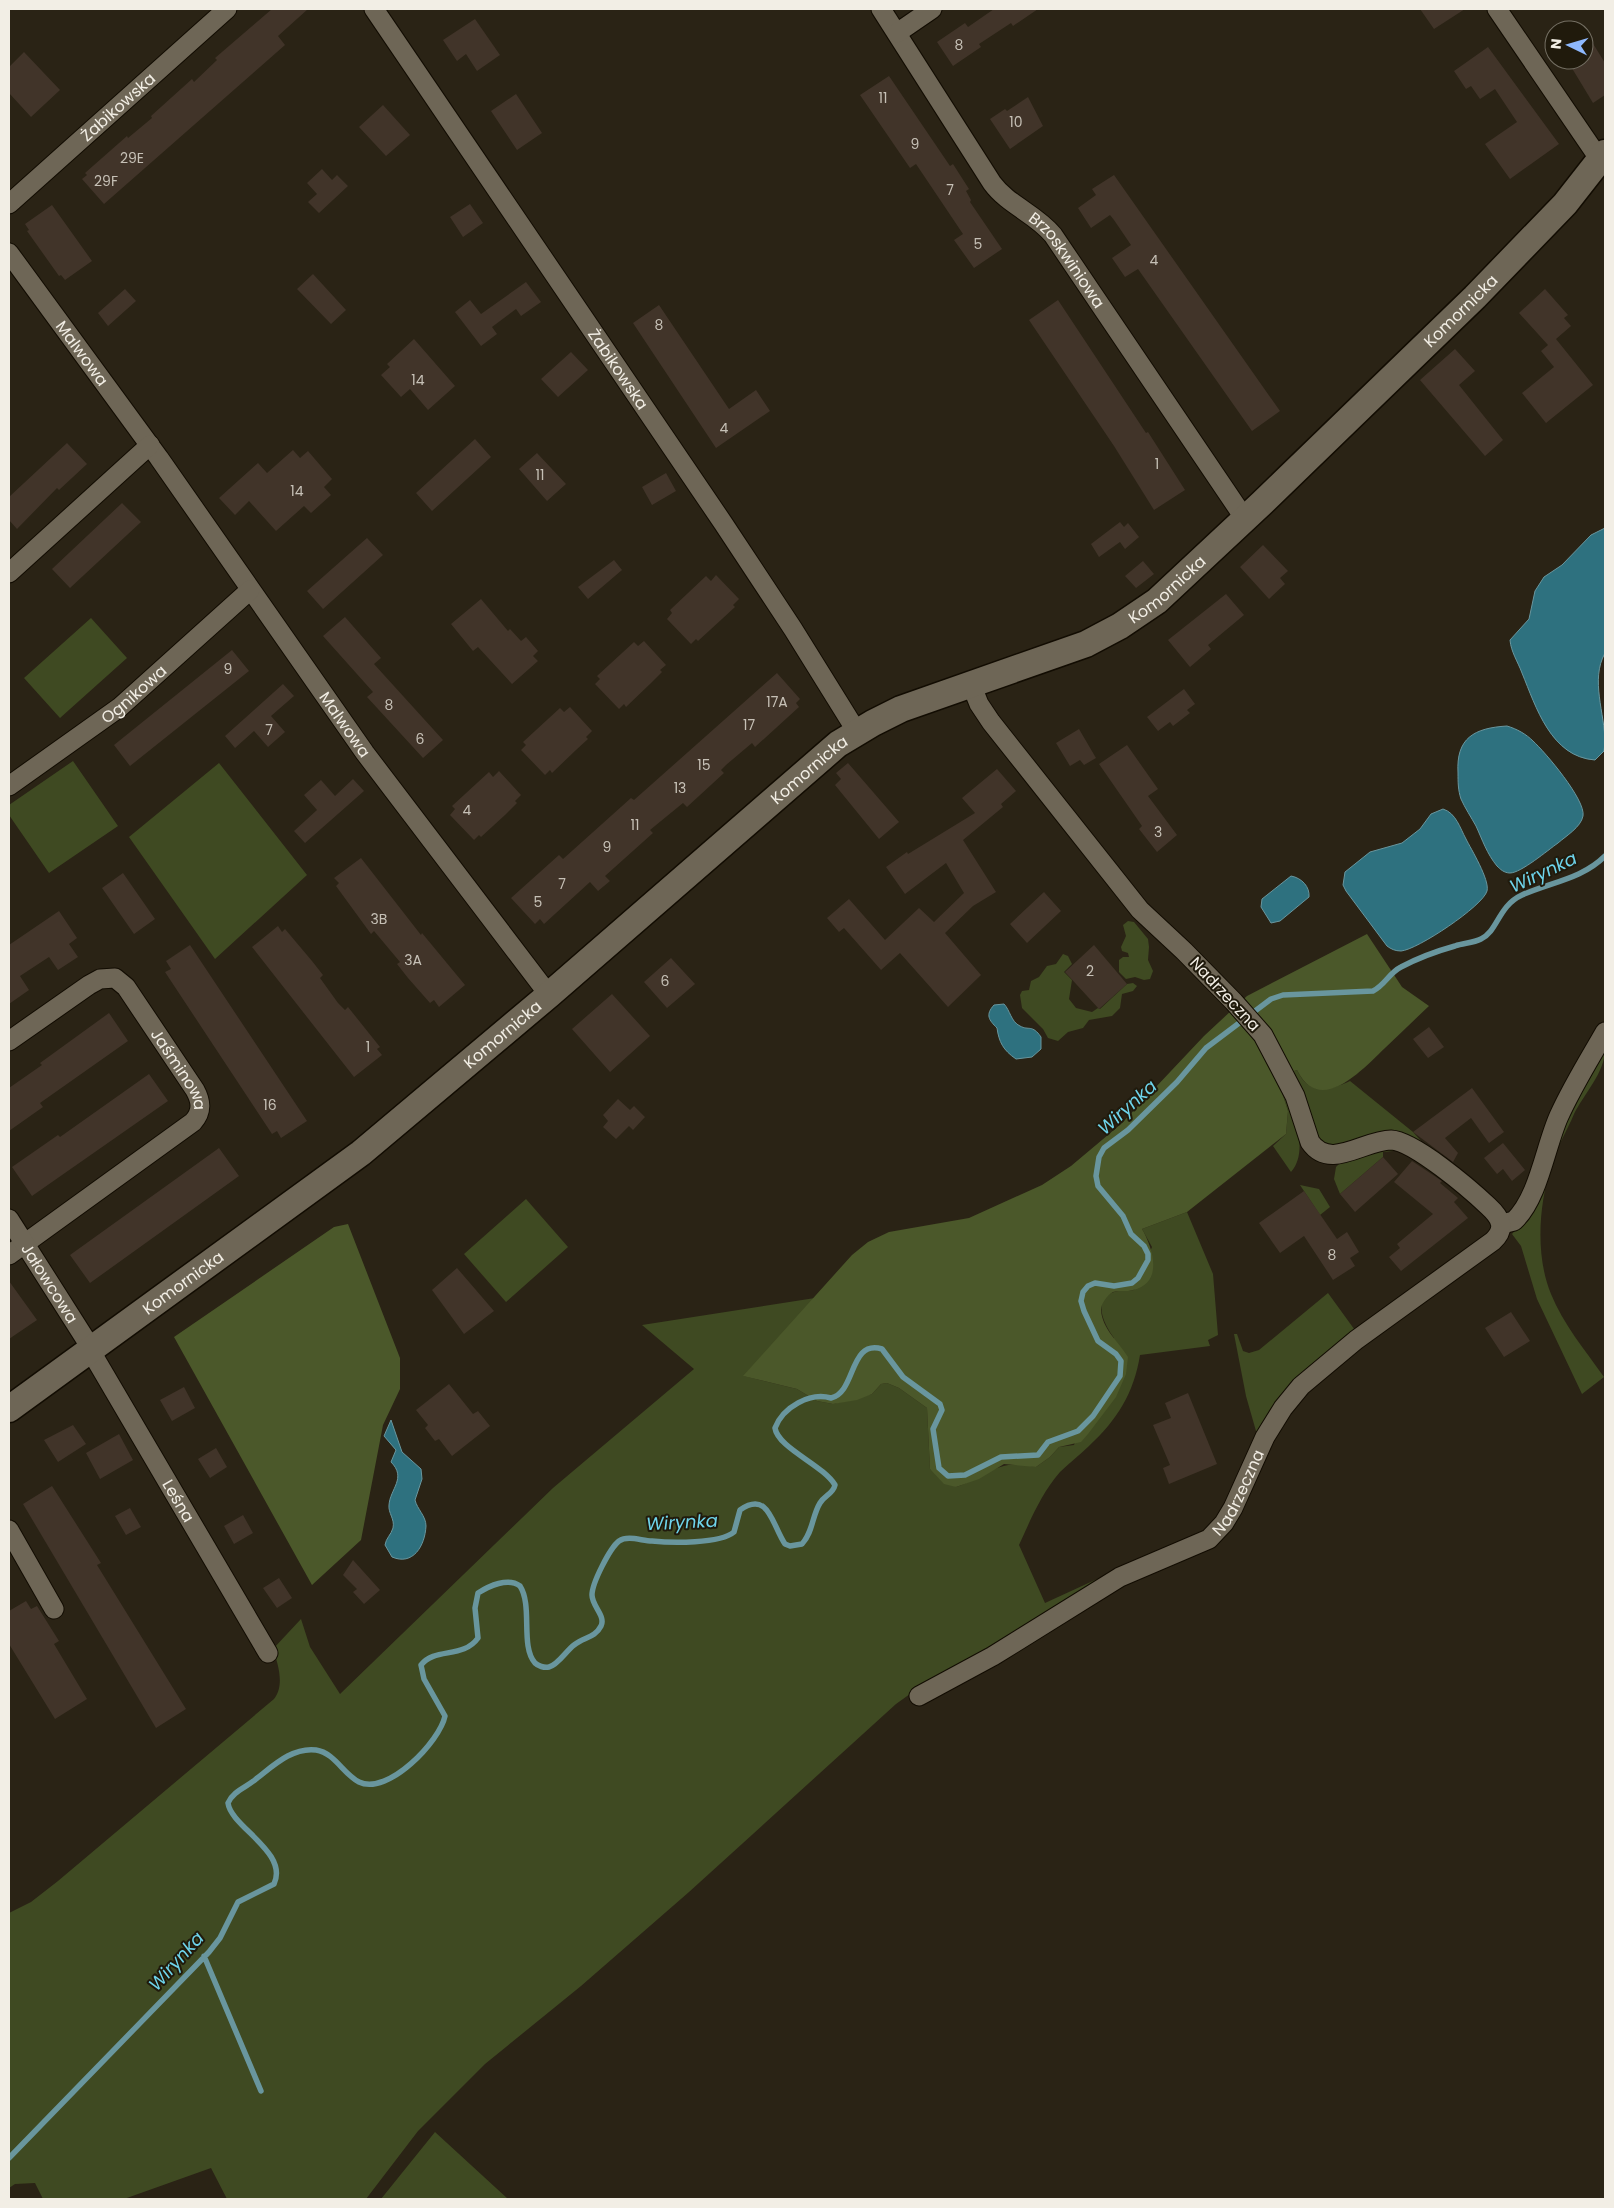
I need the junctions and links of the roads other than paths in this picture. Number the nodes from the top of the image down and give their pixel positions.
1 (227, 9) edge
2 (374, 9) edge
3 (881, 9) edge
4 (932, 9) edge
5 (1497, 9) edge
6 (897, 33) junction
7 (1603, 156) edge
8 (9, 204) edge
9 (11, 260) edge
10 (150, 445) junction
11 (1245, 519) junction
12 (9, 573) edge
13 (250, 590) junction
14 (972, 684) junction
15 (857, 732) junction
16 (9, 786) edge
17 (549, 995) junction
18 (1605, 1032) edge
19 (9, 1041) edge
20 (9, 1219) edge
21 (1502, 1224) junction
22 (25, 1244) junction
23 (9, 1255) edge
24 (91, 1348) junction
25 (9, 1409) edge
26 (9, 1530) edge
27 (54, 1609) dead end
28 (268, 1653) dead end
29 (919, 1696) dead end

1 - 8 street, Żabikowska
2 - 15 street, Żabikowska
3 - 6 street, Brzoskwiniowa
4 - 6 street
5 - 7 street
6 - 11 street, Brzoskwiniowa
7 - 11 street, Komornicka
9 - 10 street, Malwowa
10 - 12 street
10 - 13 street, Malwowa
11 - 14 street, Komornicka
13 - 16 street, Ognikowa
13 - 17 street, Malwowa
14 - 15 street, Komornicka
14 - 21 street, Nadrzeczna
15 - 17 street, Komornicka
17 - 24 street, Komornicka
18 - 21 street, Nadrzeczna
19 - 22 street, Jaśminowa
20 - 22 street, Jałowcowa
21 - 29 street, Nadrzeczna
22 - 23 street
22 - 24 street, Jałowcowa
24 - 25 street, Komornicka
24 - 28 street, Leśna
26 - 27 street

